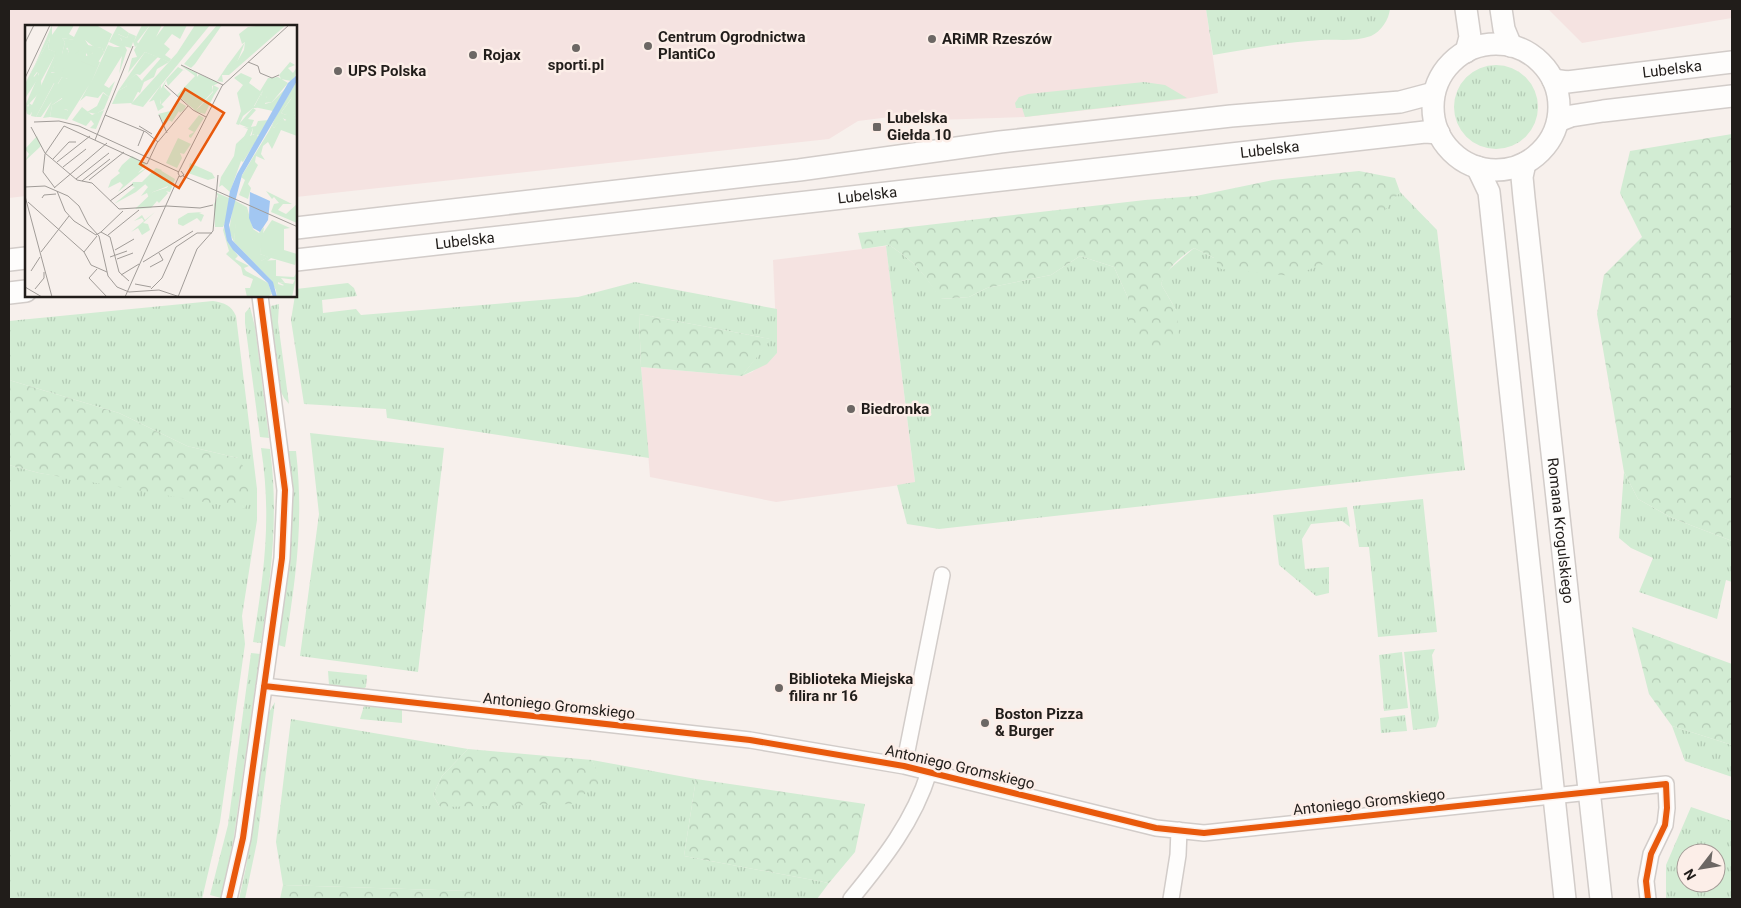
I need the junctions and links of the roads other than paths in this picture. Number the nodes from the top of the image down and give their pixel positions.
1 (1466, 9) edge
2 (1500, 9) edge
3 (1511, 46) junction
4 (1466, 52) junction
5 (1732, 62) edge
6 (1553, 80) junction
7 (1434, 94) junction
8 (1732, 96) edge
9 (1558, 121) junction
10 (1439, 133) junction
11 (1525, 163) junction
12 (1477, 167) junction
13 (298, 228) edge
14 (25, 258) edge
15 (9, 260) edge
16 (298, 260) edge
17 (25, 291) edge
18 (9, 293) edge
19 (260, 298) edge
20 (942, 575) dead end
21 (264, 686) junction
22 (904, 766) junction
23 (929, 772) junction
24 (1590, 791) junction
25 (1553, 794) junction
26 (1179, 830) junction
27 (229, 899) edge
28 (851, 899) edge
29 (1171, 899) edge
30 (1565, 899) edge
31 (1601, 899) edge
32 (1648, 899) edge

1 - 4 main road
2 - 3 main road
3 - 4 main road
3 - 6 main road
4 - 7 main road
5 - 6 main road, Lubelska
6 - 9 main road
7 - 10 main road
7 - 13 main road
8 - 9 main road
9 - 11 main road
10 - 12 main road
10 - 16 main road, Lubelska
11 - 12 main road
11 - 24 main road, Romana Krogulskiego
12 - 25 main road
14 - 15 main road
17 - 18 main road
19 - 21 street
20 - 22 street
21 - 22 street, Antoniego Gromskiego
21 - 27 street
22 - 23 street, Antoniego Gromskiego
23 - 26 street, Antoniego Gromskiego
23 - 28 street, Antoniego Gromskiego
24 - 25 street, Antoniego Gromskiego
24 - 31 main road, Romana Krogulskiego
24 - 32 street, Antoniego Gromskiego
25 - 26 street, Antoniego Gromskiego
25 - 30 main road
26 - 29 street

